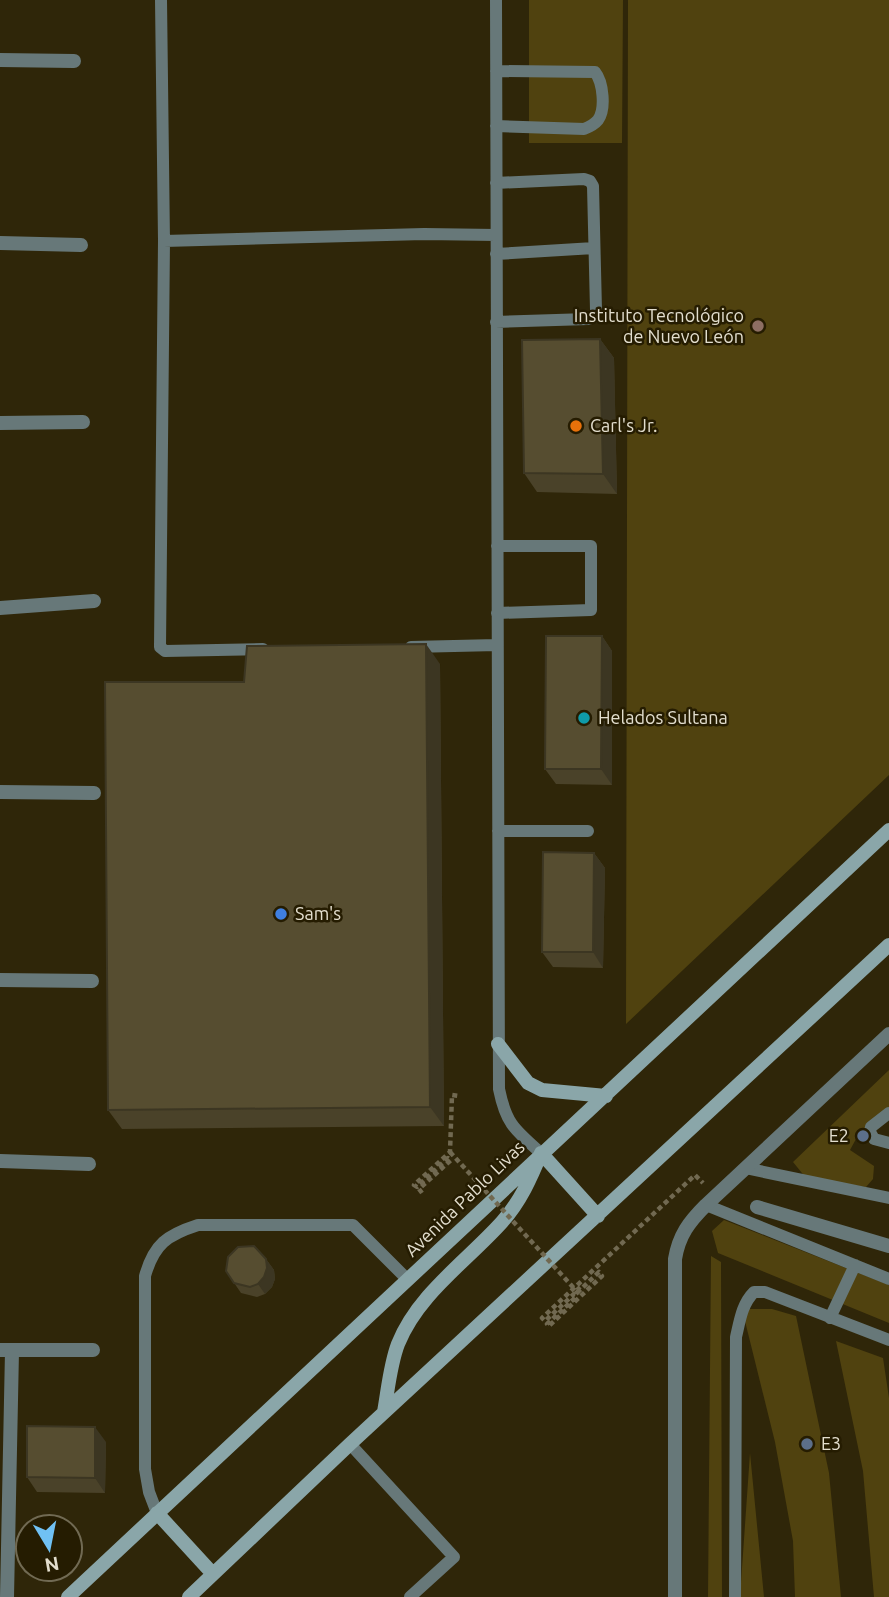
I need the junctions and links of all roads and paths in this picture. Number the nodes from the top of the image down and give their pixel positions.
1 (161, 0) edge
2 (496, 0) edge
3 (0, 60) edge
4 (74, 61) dead end
5 (496, 71) junction
6 (496, 126) junction
7 (496, 183) junction
8 (496, 235) junction
9 (164, 240) junction
10 (0, 243) edge
11 (81, 244) dead end
12 (594, 248) junction
13 (496, 254) junction
14 (496, 322) junction
15 (83, 422) dead end
16 (0, 423) edge
17 (497, 546) junction
18 (94, 601) dead end
19 (0, 608) edge
20 (498, 613) junction
21 (498, 645) junction
22 (400, 648) edge
23 (279, 649) edge
24 (0, 792) edge
25 (94, 793) dead end
26 (889, 830) edge
27 (498, 831) junction
28 (588, 831) dead end
29 (889, 945) edge
30 (0, 980) edge
31 (92, 981) dead end
32 (889, 1034) edge
33 (498, 1044) junction
34 (456, 1096) dead end
35 (606, 1096) junction
36 (889, 1113) edge
37 (889, 1143) edge
38 (450, 1152) junction
39 (541, 1153) junction
40 (0, 1161) edge
41 (89, 1164) dead end
42 (745, 1168) junction
43 (420, 1191) dead end
44 (889, 1198) edge
45 (710, 1201) junction
46 (757, 1207) dead end
47 (598, 1216) junction
48 (889, 1246) edge
49 (855, 1265) junction
50 (889, 1279) edge
51 (408, 1280) junction
52 (579, 1291) junction
53 (830, 1318) junction
54 (889, 1340) edge
55 (6, 1350) edge
56 (93, 1350) dead end
57 (384, 1412) junction
58 (349, 1444) junction
59 (157, 1513) junction
60 (213, 1574) junction
61 (7, 1597) edge
62 (68, 1597) edge
63 (189, 1597) edge
64 (410, 1597) edge
65 (675, 1597) edge
66 (735, 1597) edge

1 - 9 lane
2 - 5 lane
3 - 4 street
5 - 6 lane
5 - 6 lane
6 - 7 lane
7 - 8 lane
7 - 12 lane
8 - 9 lane
8 - 13 lane
9 - 23 lane
10 - 11 street
12 - 13 lane
12 - 14 lane
13 - 14 lane
14 - 17 lane
15 - 16 street
17 - 20 lane
17 - 20 lane
18 - 19 street
20 - 21 lane
21 - 22 lane
21 - 27 lane
24 - 25 street
26 - 35 main road, Avenida Pablo Livas
27 - 28 lane
27 - 33 lane
29 - 47 main road
30 - 31 street
32 - 42 street
33 - 35 main road
33 - 39 lane
34 - 38 path
35 - 39 main road, Avenida Pablo Livas
36 - 37 lane
38 - 43 path
38 - 52 path, bridge
39 - 47 main road
39 - 51 main road, Avenida Pablo Livas
39 - 57 main road
40 - 41 street
42 - 44 lane
42 - 45 street
45 - 49 lane
45 - 52 path
45 - 65 street
46 - 48 street
47 - 57 main road
49 - 50 lane
49 - 53 lane
51 - 59 main road, Avenida Pablo Livas
51 - 59 lane
52 - 52 path
52 - 52 path
53 - 54 lane
53 - 66 lane
55 - 56 street
55 - 61 street
57 - 58 main road
58 - 60 main road
58 - 64 lane
59 - 60 main road
59 - 62 main road, Avenida Pablo Livas
60 - 63 main road

